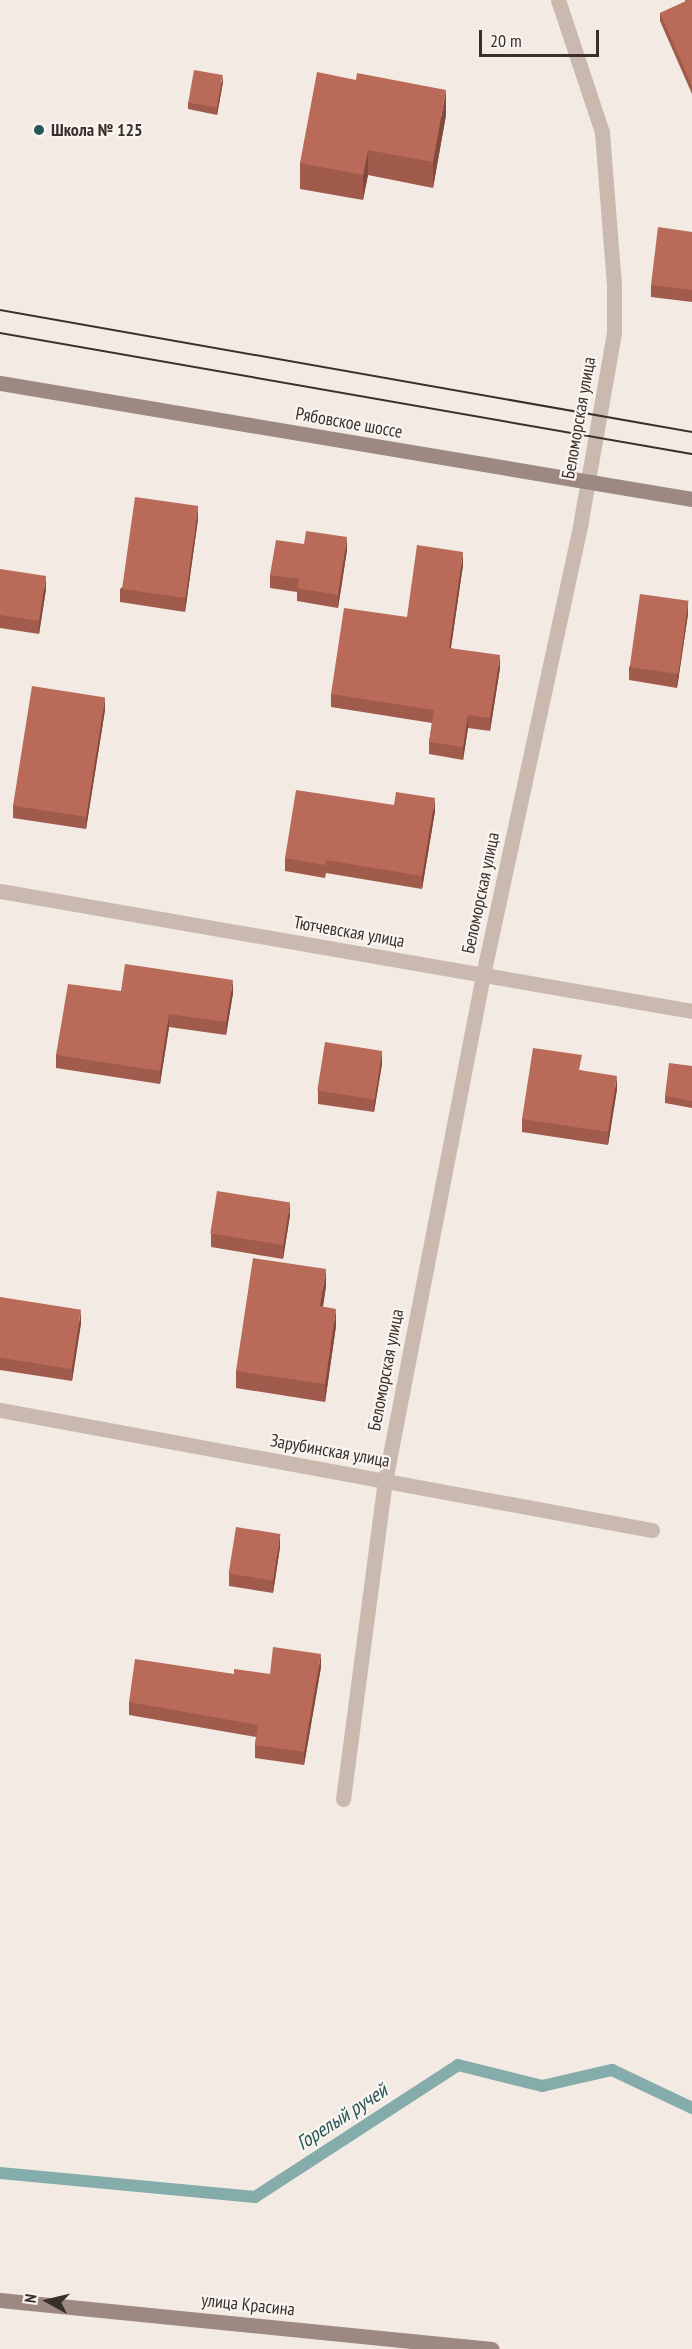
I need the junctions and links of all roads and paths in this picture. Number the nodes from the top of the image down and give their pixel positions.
1 (558, 0) edge
2 (0, 383) edge
3 (588, 484) junction
4 (692, 499) edge
5 (0, 891) edge
6 (483, 975) junction
7 (692, 1011) edge
8 (0, 1410) edge
9 (385, 1481) junction
10 (652, 1530) dead end
11 (343, 1799) dead end
12 (0, 2300) edge
13 (492, 2349) edge

1 - 3 street, Беломорская улица
2 - 3 main road, Рябовское шоссе
3 - 4 main road, Рябовское шоссе
3 - 6 street, Беломорская улица
5 - 6 street, Тютчевская улица
6 - 7 street, Тютчевская улица
6 - 9 street, Беломорская улица
8 - 9 street, Зарубинская улица
9 - 10 street, Зарубинская улица
9 - 11 street, Беломорская улица
12 - 13 main road, улица Красина

